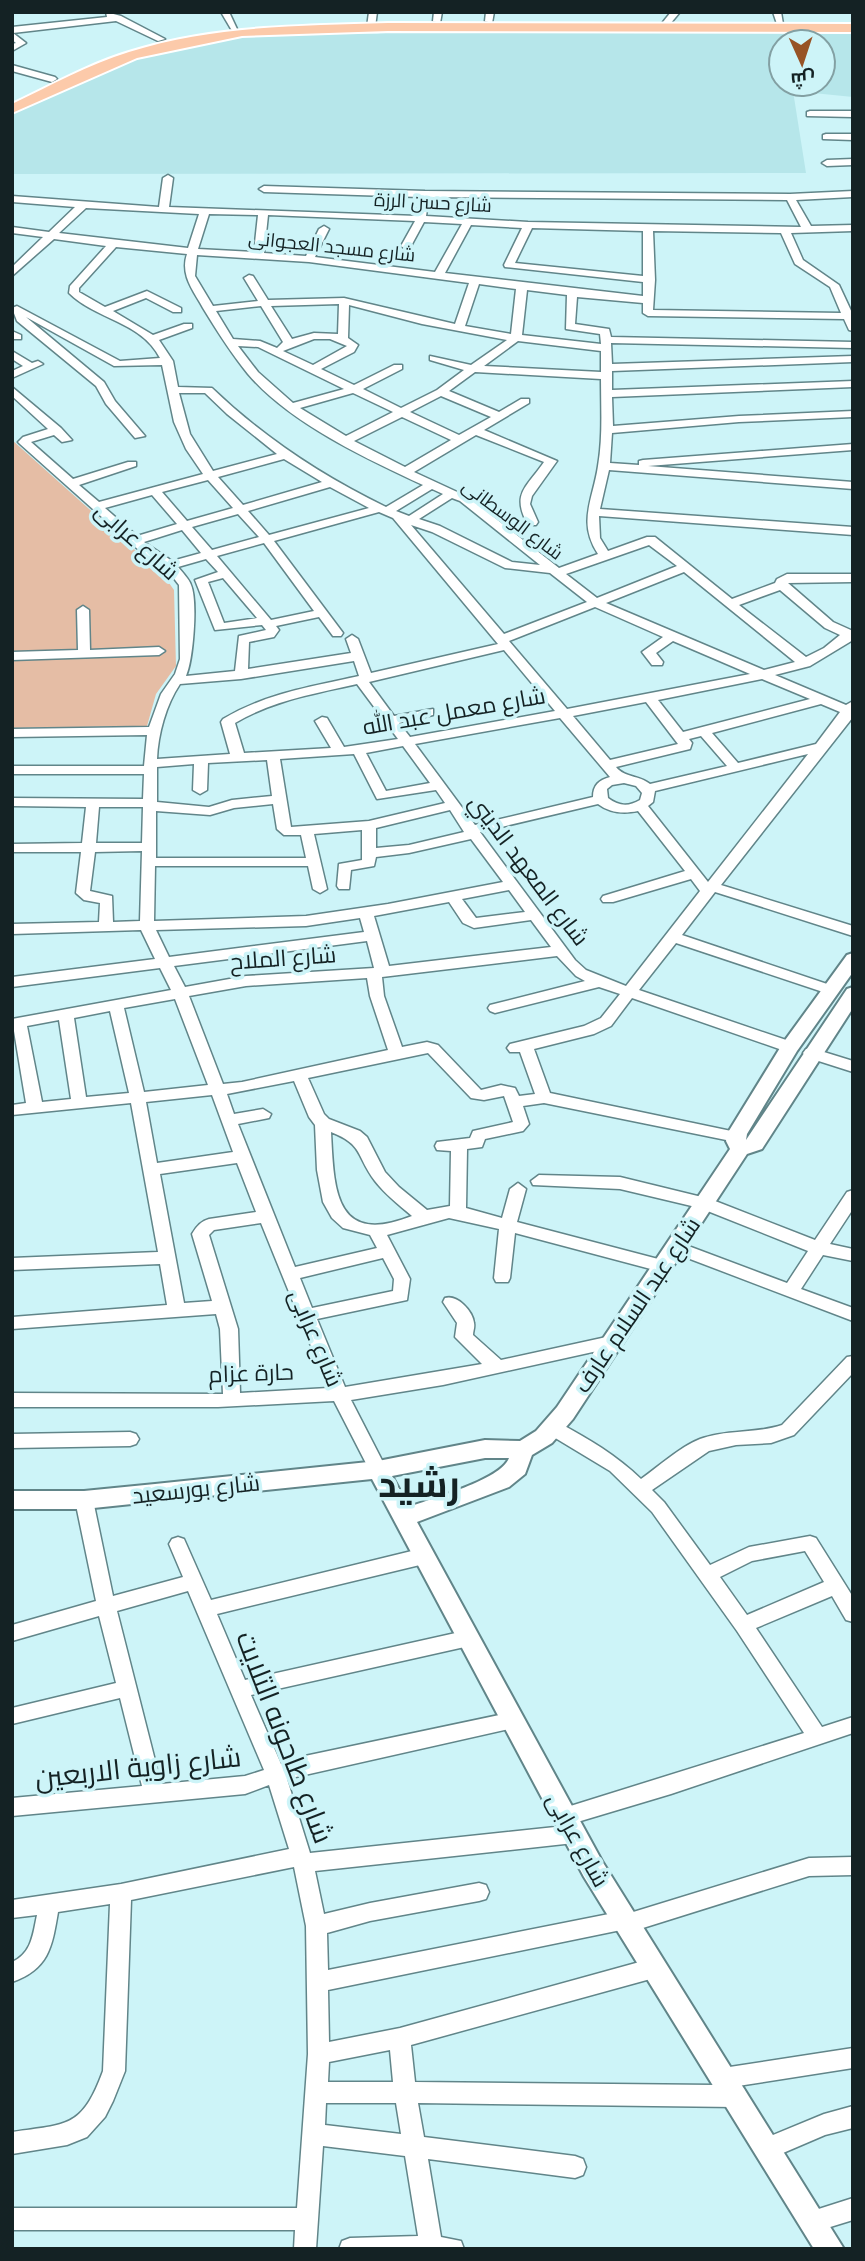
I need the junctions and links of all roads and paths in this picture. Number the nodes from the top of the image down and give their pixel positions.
1 (106, 12) edge
2 (225, 12) edge
3 (438, 17) edge
4 (490, 17) edge
5 (672, 17) edge
6 (778, 17) edge
7 (118, 18) junction
8 (372, 20) edge
9 (853, 25) edge
10 (234, 27) junction
11 (12, 33) edge
12 (161, 39) junction
13 (12, 48) edge
14 (12, 68) edge
15 (52, 79) junction
16 (12, 98) edge
17 (12, 109) edge
18 (810, 114) dead end
19 (853, 114) edge
20 (853, 136) edge
21 (826, 137) dead end
22 (853, 162) edge
23 (827, 163) dead end
24 (168, 178) dead end
25 (264, 189) dead end
26 (337, 191) junction
27 (425, 194) junction
28 (853, 194) edge
29 (790, 197) junction
30 (12, 199) edge
31 (84, 205) junction
32 (163, 210) junction
33 (205, 211) junction
34 (263, 212) junction
35 (337, 214) junction
36 (421, 219) junction
37 (468, 222) junction
38 (528, 225) junction
39 (853, 228) edge
40 (324, 229) dead end
41 (648, 229) junction
42 (12, 230) edge
43 (808, 230) junction
44 (785, 231) junction
45 (52, 236) junction
46 (114, 244) junction
47 (406, 246) dead end
48 (192, 253) junction
49 (259, 255) junction
50 (309, 260) junction
51 (14, 271) edge
52 (439, 274) junction
53 (249, 278) dead end
54 (475, 279) junction
55 (650, 279) junction
56 (522, 286) junction
57 (572, 293) junction
58 (648, 300) junction
59 (344, 301) junction
60 (264, 303) junction
61 (15, 307) edge
62 (210, 309) junction
63 (177, 310) dead end
64 (104, 311) junction
65 (846, 316) junction
66 (17, 323) edge
67 (188, 326) dead end
68 (459, 328) junction
69 (853, 328) edge
70 (516, 338) junction
71 (152, 339) junction
72 (343, 339) junction
73 (229, 342) junction
74 (289, 343) junction
75 (607, 344) junction
76 (725, 345) junction
77 (853, 345) edge
78 (278, 352) junction
79 (12, 354) edge
80 (434, 358) dead end
81 (853, 359) edge
82 (168, 361) junction
83 (733, 363) junction
84 (398, 367) dead end
85 (472, 369) junction
86 (312, 370) junction
87 (606, 372) junction
88 (12, 375) edge
89 (853, 384) edge
90 (223, 386) dead end
91 (741, 387) junction
92 (12, 390) edge
93 (173, 390) junction
94 (208, 390) junction
95 (353, 390) junction
96 (440, 392) junction
97 (607, 394) junction
98 (525, 401) dead end
99 (291, 407) junction
100 (403, 412) junction
101 (853, 414) edge
102 (499, 416) junction
103 (475, 430) junction
104 (607, 430) junction
105 (139, 436) dead end
106 (459, 440) junction
107 (344, 442) junction
108 (853, 447) edge
109 (286, 455) junction
110 (132, 464) dead end
111 (610, 467) junction
112 (405, 472) junction
113 (210, 476) junction
114 (73, 483) junction
115 (330, 483) junction
116 (432, 484) junction
117 (853, 486) edge
118 (155, 491) junction
119 (452, 493) junction
120 (99, 506) junction
121 (242, 511) junction
122 (593, 512) junction
123 (395, 516) junction
124 (653, 518) junction
125 (532, 522) dead end
126 (185, 527) junction
127 (853, 531) edge
128 (267, 539) junction
129 (136, 540) junction
130 (651, 540) junction
131 (210, 554) junction
132 (605, 555) junction
133 (170, 565) junction
134 (686, 567) junction
135 (554, 572) junction
136 (226, 573) junction
137 (853, 578) edge
138 (782, 586) junction
139 (732, 603) junction
140 (597, 604) junction
141 (83, 610) dead end
142 (322, 613) junction
143 (267, 622) junction
144 (337, 633) dead end
145 (672, 636) junction
146 (850, 636) edge
147 (352, 639) dead end
148 (504, 643) junction
149 (159, 651) dead end
150 (84, 654) junction
151 (12, 656) edge
152 (359, 656) junction
153 (657, 662) dead end
154 (805, 663) junction
155 (241, 675) junction
156 (762, 675) junction
157 (364, 680) junction
158 (175, 681) junction
159 (649, 698) junction
160 (822, 700) junction
161 (851, 710) edge
162 (428, 712) dead end
163 (563, 713) junction
164 (322, 721) dead end
165 (389, 721) junction
166 (155, 731) junction
167 (704, 731) junction
168 (12, 733) edge
169 (680, 737) junction
170 (404, 741) junction
171 (819, 747) junction
172 (358, 750) junction
173 (340, 751) junction
174 (273, 755) junction
175 (238, 757) junction
176 (201, 760) junction
177 (607, 765) junction
178 (151, 766) junction
179 (735, 767) junction
180 (12, 770) edge
181 (619, 779) junction
182 (438, 786) junction
183 (648, 789) junction
184 (200, 790) dead end
185 (281, 799) junction
186 (600, 799) junction
187 (12, 802) edge
188 (93, 803) junction
189 (150, 804) junction
190 (452, 805) junction
191 (641, 806) junction
192 (369, 825) junction
193 (307, 832) junction
194 (472, 832) junction
195 (12, 848) edge
196 (89, 848) junction
197 (370, 853) junction
198 (148, 854) junction
199 (314, 862) junction
200 (694, 873) junction
201 (511, 885) junction
202 (345, 886) dead end
203 (709, 888) junction
204 (320, 889) dead end
205 (453, 896) junction
206 (608, 898) dead end
207 (366, 913) junction
208 (533, 915) junction
209 (106, 927) junction
210 (147, 927) junction
211 (12, 929) edge
212 (853, 931) edge
213 (373, 936) junction
214 (671, 936) junction
215 (560, 951) junction
216 (853, 959) edge
217 (166, 964) junction
218 (378, 973) junction
219 (12, 982) edge
220 (600, 982) junction
221 (831, 990) junction
222 (627, 992) junction
223 (180, 993) junction
224 (853, 993) edge
225 (116, 1006) junction
226 (495, 1008) dead end
227 (847, 1011) edge
228 (66, 1016) junction
229 (16, 1023) edge
230 (790, 1047) junction
231 (396, 1053) junction
232 (811, 1053) junction
233 (853, 1067) edge
234 (299, 1076) junction
235 (218, 1089) junction
236 (137, 1096) junction
237 (544, 1098) junction
238 (79, 1102) junction
239 (514, 1102) junction
240 (35, 1107) junction
241 (12, 1110) edge
242 (263, 1114) dead end
243 (230, 1120) junction
244 (323, 1123) junction
245 (738, 1143) junction
246 (244, 1156) junction
247 (150, 1170) junction
248 (539, 1181) dead end
249 (518, 1189) dead end
250 (853, 1196) edge
251 (704, 1203) junction
252 (458, 1212) junction
253 (266, 1216) junction
254 (423, 1216) junction
255 (508, 1224) junction
256 (376, 1230) junction
257 (675, 1247) junction
258 (818, 1248) junction
259 (387, 1251) junction
260 (853, 1255) edge
261 (167, 1258) junction
262 (12, 1264) edge
263 (662, 1266) junction
264 (289, 1275) junction
265 (502, 1278) dead end
266 (790, 1292) junction
267 (451, 1302) dead end
268 (220, 1307) junction
269 (177, 1311) junction
270 (852, 1314) edge
271 (306, 1315) junction
272 (12, 1323) edge
273 (611, 1342) junction
274 (853, 1362) edge
275 (497, 1367) junction
276 (339, 1394) junction
277 (232, 1399) junction
278 (12, 1400) edge
279 (553, 1429) junction
280 (130, 1439) dead end
281 (12, 1441) edge
282 (523, 1450) junction
283 (379, 1470) junction
284 (641, 1488) junction
285 (12, 1500) edge
286 (84, 1500) junction
287 (404, 1518) junction
288 (178, 1544) dead end
289 (425, 1556) junction
290 (707, 1575) junction
291 (195, 1581) junction
292 (835, 1586) junction
293 (106, 1606) junction
294 (207, 1609) junction
295 (853, 1614) edge
296 (744, 1625) junction
297 (12, 1633) edge
298 (468, 1638) junction
299 (128, 1688) junction
300 (240, 1689) junction
301 (12, 1717) edge
302 (513, 1720) junction
303 (853, 1725) edge
304 (816, 1735) junction
305 (276, 1776) junction
306 (154, 1795) junction
307 (12, 1808) edge
308 (569, 1825) junction
309 (302, 1860) junction
310 (853, 1866) edge
311 (479, 1892) dead end
312 (121, 1893) junction
313 (49, 1905) junction
314 (12, 1909) edge
315 (626, 1922) junction
316 (316, 1926) junction
317 (654, 1968) junction
318 (12, 1972) edge
319 (319, 1982) junction
320 (400, 2038) junction
321 (319, 2054) junction
322 (853, 2058) edge
323 (729, 2087) junction
324 (317, 2092) junction
325 (405, 2093) junction
326 (853, 2117) edge
327 (313, 2134) junction
328 (12, 2143) edge
329 (414, 2147) junction
330 (769, 2148) junction
331 (575, 2167) dead end
332 (853, 2209) edge
333 (12, 2219) edge
334 (306, 2219) junction
335 (814, 2221) junction
336 (439, 2248) edge
337 (305, 2249) edge
338 (350, 2249) edge
339 (830, 2249) edge

1 - 7 street
2 - 10 street
3 - 4 main road
3 - 8 main road
4 - 5 main road
5 - 6 main road
6 - 9 main road
7 - 11 street
7 - 12 street
8 - 9 main road
8 - 10 main road
8 - 17 main road
10 - 12 main road
11 - 13 street
12 - 15 main road
14 - 15 street
15 - 16 main road
18 - 19 street
20 - 21 street
22 - 23 street
24 - 32 street
25 - 26 street
26 - 27 street
26 - 35 street
27 - 29 street
27 - 36 street
28 - 29 street
29 - 43 street
30 - 31 street, شارع حسن الرزة
31 - 32 street, شارع حسن الرزة
31 - 45 street
32 - 33 street, شارع حسن الرزة
33 - 34 street, شارع حسن الرزة
33 - 48 street
34 - 35 street, شارع حسن الرزة
34 - 49 street
35 - 36 street, شارع حسن الرزة
36 - 37 street, شارع حسن الرزة
36 - 47 street
37 - 38 street, شارع حسن الرزة
37 - 52 street
38 - 41 street, شارع حسن الرزة
38 - 55 street
39 - 43 street, شارع حسن الرزة
40 - 50 street
41 - 44 street, شارع حسن الرزة
41 - 55 street
42 - 45 street, شارع مسجد العجوانى
43 - 44 street, شارع حسن الرزة
44 - 65 street
45 - 46 street, شارع مسجد العجوانى
45 - 51 street
46 - 48 street, شارع مسجد العجوانى
46 - 64 street
48 - 49 street, شارع مسجد العجوانى
48 - 62 street, شارع الوسطانى
49 - 50 street, شارع مسجد العجوانى
50 - 52 street, شارع مسجد العجوانى
52 - 54 street, شارع مسجد العجوانى
53 - 60 street
54 - 56 street, شارع مسجد العجوانى
54 - 68 street
55 - 58 street
56 - 57 street, شارع مسجد العجوانى
56 - 70 street
57 - 58 street, شارع مسجد العجوانى
57 - 75 street
58 - 65 street
59 - 60 street
59 - 68 street
59 - 72 street
60 - 62 street
60 - 74 street
61 - 66 street
61 - 82 street
62 - 73 street, شارع الوسطانى
63 - 64 street
64 - 71 street
65 - 69 street
66 - 105 street
67 - 71 street
68 - 70 street
70 - 75 street
70 - 85 street
71 - 82 street
72 - 74 street
72 - 86 street
73 - 78 street
73 - 99 street, شارع الوسطانى
74 - 78 street
75 - 76 street
75 - 87 street
76 - 77 street
76 - 83 street
78 - 86 street
79 - 88 street
80 - 85 street
81 - 83 street
82 - 93 street
83 - 87 street
83 - 91 street
84 - 95 street
85 - 87 street
85 - 96 street
86 - 95 street
87 - 97 street
89 - 91 street
90 - 94 street
91 - 97 street
92 - 114 street, شارع عرابى
93 - 94 street
93 - 113 street
94 - 109 street
95 - 99 street
95 - 100 street
96 - 100 street
96 - 102 street
97 - 104 street
98 - 102 street
99 - 107 street, شارع الوسطانى
100 - 106 street
100 - 107 street
101 - 104 street
102 - 103 street
103 - 106 street
103 - 125 street
104 - 111 street
106 - 112 street
107 - 112 street, شارع الوسطانى
108 - 111 street
109 - 113 street
109 - 115 street
110 - 114 street
111 - 117 street
111 - 122 street
112 - 116 street, شارع الوسطانى
113 - 118 street
113 - 121 street
114 - 120 street, شارع عرابى
115 - 121 street
115 - 123 street
116 - 119 street, شارع الوسطانى
116 - 123 street
118 - 120 street
118 - 126 street
119 - 123 street
119 - 135 street, شارع الوسطانى
120 - 129 street, شارع عرابى
121 - 126 street
121 - 128 street
122 - 124 street
122 - 132 street
123 - 128 street
123 - 135 street
123 - 148 street
124 - 127 street
124 - 130 street
126 - 129 street
126 - 131 street
128 - 131 street
128 - 142 street
129 - 133 street, شارع عرابى
130 - 132 street
130 - 134 street
131 - 133 street
131 - 136 street
132 - 135 street
133 - 158 street, شارع عرابى
134 - 139 street
134 - 140 street
135 - 140 street, شارع الوسطانى
136 - 143 street
136 - 143 street
137 - 138 street
138 - 139 street
138 - 146 street
139 - 154 street
140 - 145 street, شارع الوسطانى
140 - 148 street
141 - 150 street
142 - 143 street
142 - 144 street
143 - 155 street
145 - 153 street
145 - 156 street, شارع الوسطانى
146 - 154 street, شارع معمل عبد الله
147 - 152 street, شارع المعهد الديني
148 - 157 street
148 - 163 street
149 - 150 street
150 - 151 street
152 - 155 street
152 - 157 street, شارع المعهد الديني
154 - 156 street, شارع معمل عبد الله
155 - 158 street
156 - 159 street, شارع معمل عبد الله
156 - 160 street, شارع الوسطانى
157 - 165 street, شارع المعهد الديني
157 - 175 street
158 - 166 street, شارع عرابى
159 - 163 street, شارع معمل عبد الله
159 - 169 street
160 - 161 street, شارع الوسطانى
160 - 167 street
161 - 171 street
162 - 165 street
163 - 170 street, شارع معمل عبد الله
163 - 177 street
164 - 173 street
165 - 170 street, شارع المعهد الديني
166 - 168 street
166 - 178 street, شارع عرابى
167 - 169 street
167 - 179 street
169 - 177 street
170 - 172 street, شارع معمل عبد الله
170 - 182 street, شارع المعهد الديني
171 - 179 street
171 - 203 street
172 - 173 street, شارع معمل عبد الله
172 - 182 street
173 - 174 street, شارع معمل عبد الله
174 - 175 street, شارع معمل عبد الله
174 - 185 street
175 - 176 street, شارع معمل عبد الله
176 - 178 street, شارع معمل عبد الله
176 - 184 street
177 - 181 street
178 - 180 street, شارع معمل عبد الله
178 - 189 street, شارع عرابى
179 - 183 street
181 - 183 street
181 - 186 street
182 - 190 street, شارع المعهد الديني
183 - 191 street
185 - 189 street
185 - 193 street
186 - 191 street
186 - 194 street
187 - 188 street
188 - 189 street
188 - 196 street
189 - 198 street, شارع عرابى
190 - 192 street
190 - 194 street, شارع المعهد الديني
191 - 200 street
192 - 193 street
192 - 197 street
193 - 199 street
194 - 197 street
194 - 201 street, شارع المعهد الديني
195 - 196 street
196 - 198 street
196 - 209 street
197 - 202 street
198 - 199 street
198 - 210 street, شارع عرابى
199 - 204 street
200 - 203 street
200 - 206 street
201 - 205 street
201 - 208 street, شارع المعهد الديني
203 - 212 street
203 - 214 street
205 - 207 street
205 - 208 street
207 - 210 street
207 - 213 street
208 - 215 street, شارع المعهد الديني
209 - 210 street
209 - 211 street
210 - 217 street, شارع عرابى
213 - 217 street
213 - 218 street
214 - 221 street
214 - 222 street
215 - 218 street, شارع الملاح
215 - 220 street, شارع المعهد الديني
216 - 221 street, شارع عبد السلام عارف
217 - 219 street
217 - 223 street, شارع عرابى
218 - 223 street, شارع الملاح
218 - 231 street
220 - 222 street, شارع المعهد الديني
220 - 226 street
221 - 230 street, شارع عبد السلام عارف
222 - 230 street, شارع المعهد الديني
222 - 237 street
223 - 225 street, شارع الملاح
223 - 235 street, شارع عرابى
224 - 227 street, شارع عبد السلام عارف
225 - 228 street, شارع الملاح
225 - 236 street
227 - 232 street, شارع عبد السلام عارف
228 - 229 street, شارع الملاح
228 - 238 street
229 - 240 street
230 - 245 street, شارع عبد السلام عارف
231 - 234 street
231 - 239 street
232 - 233 street
232 - 245 street, شارع عبد السلام عارف
234 - 235 street
234 - 244 street
235 - 236 street
235 - 243 street, شارع عرابى
236 - 238 street
236 - 247 street
237 - 239 street
237 - 245 street
238 - 240 street
239 - 252 street
240 - 241 street
242 - 243 street
243 - 246 street, شارع عرابى
244 - 254 street
244 - 256 street
245 - 251 street, شارع عبد السلام عارف
246 - 247 street
246 - 253 street, شارع عرابى
247 - 261 street
248 - 251 street
249 - 255 street
250 - 258 street
251 - 257 street, شارع عبد السلام عارف
251 - 258 street
252 - 254 street
252 - 255 street
253 - 264 street, شارع عرابى
253 - 268 street
254 - 256 street
255 - 263 street
255 - 265 street
256 - 259 street
257 - 263 street, شارع عبد السلام عارف
257 - 266 street
258 - 260 street
258 - 266 street
259 - 264 street
259 - 271 street
261 - 262 street
261 - 269 street
263 - 273 street, شارع عبد السلام عارف
264 - 271 street, شارع عرابى
266 - 270 street
267 - 275 street
268 - 269 street
268 - 277 street
269 - 272 street
271 - 276 street, شارع عرابى
273 - 275 street, حارة عزام
273 - 279 street, شارع عبد السلام عارف
274 - 284 street
275 - 276 street, حارة عزام
276 - 277 street, حارة عزام
276 - 283 street, شارع عرابى
277 - 278 street, حارة عزام
279 - 282 street, شارع عبد السلام عارف
279 - 284 street
280 - 281 street
282 - 283 street
282 - 287 street, شارع عبد السلام عارف
283 - 286 street, شارع بورسعيد
283 - 287 street, شارع عرابى
284 - 290 street
285 - 286 street, شارع بورسعيد
286 - 293 street
287 - 289 street, شارع عرابى
288 - 291 street, شارع طاحونه التلايت
289 - 294 street
289 - 298 street, شارع عرابى
290 - 292 street
290 - 296 street
291 - 293 street
291 - 294 street, شارع طاحونه التلايت
292 - 295 street
292 - 296 street
293 - 297 street
293 - 299 street
294 - 300 street, شارع طاحونه التلايت
296 - 304 street
298 - 300 street
298 - 302 street, شارع عرابى
299 - 301 street
299 - 306 street
300 - 305 street, شارع طاحونه التلايت
302 - 305 street, شارع زاوية الاربعين
302 - 308 street, شارع عرابى
303 - 304 street
304 - 308 street
305 - 306 street, شارع زاوية الاربعين
305 - 309 street, شارع طاحونه التلايت
306 - 307 street, شارع زاوية الاربعين
308 - 309 street
308 - 315 street, شارع عرابى
309 - 312 street
309 - 316 street, شارع طاحونه التلايت
310 - 315 street
311 - 316 street
312 - 313 street
312 - 328 street
313 - 314 street
313 - 318 street
315 - 317 street, شارع عرابى
315 - 319 street
316 - 319 street, شارع طاحونه التلايت
317 - 320 street
317 - 323 street, شارع عرابى
319 - 321 street, شارع طاحونه التلايت
320 - 321 street
320 - 325 street
321 - 324 street, شارع طاحونه التلايت
322 - 323 street
323 - 325 street
323 - 330 street, شارع عرابى
324 - 325 street
324 - 327 street, شارع طاحونه التلايت
325 - 329 street
326 - 330 street
327 - 329 street
327 - 334 street, شارع طاحونه التلايت
329 - 331 street
329 - 336 street
330 - 335 street, شارع عرابى
332 - 335 street
333 - 334 street
334 - 337 street, شارع طاحونه التلايت
335 - 339 street, شارع عرابى
336 - 338 street

